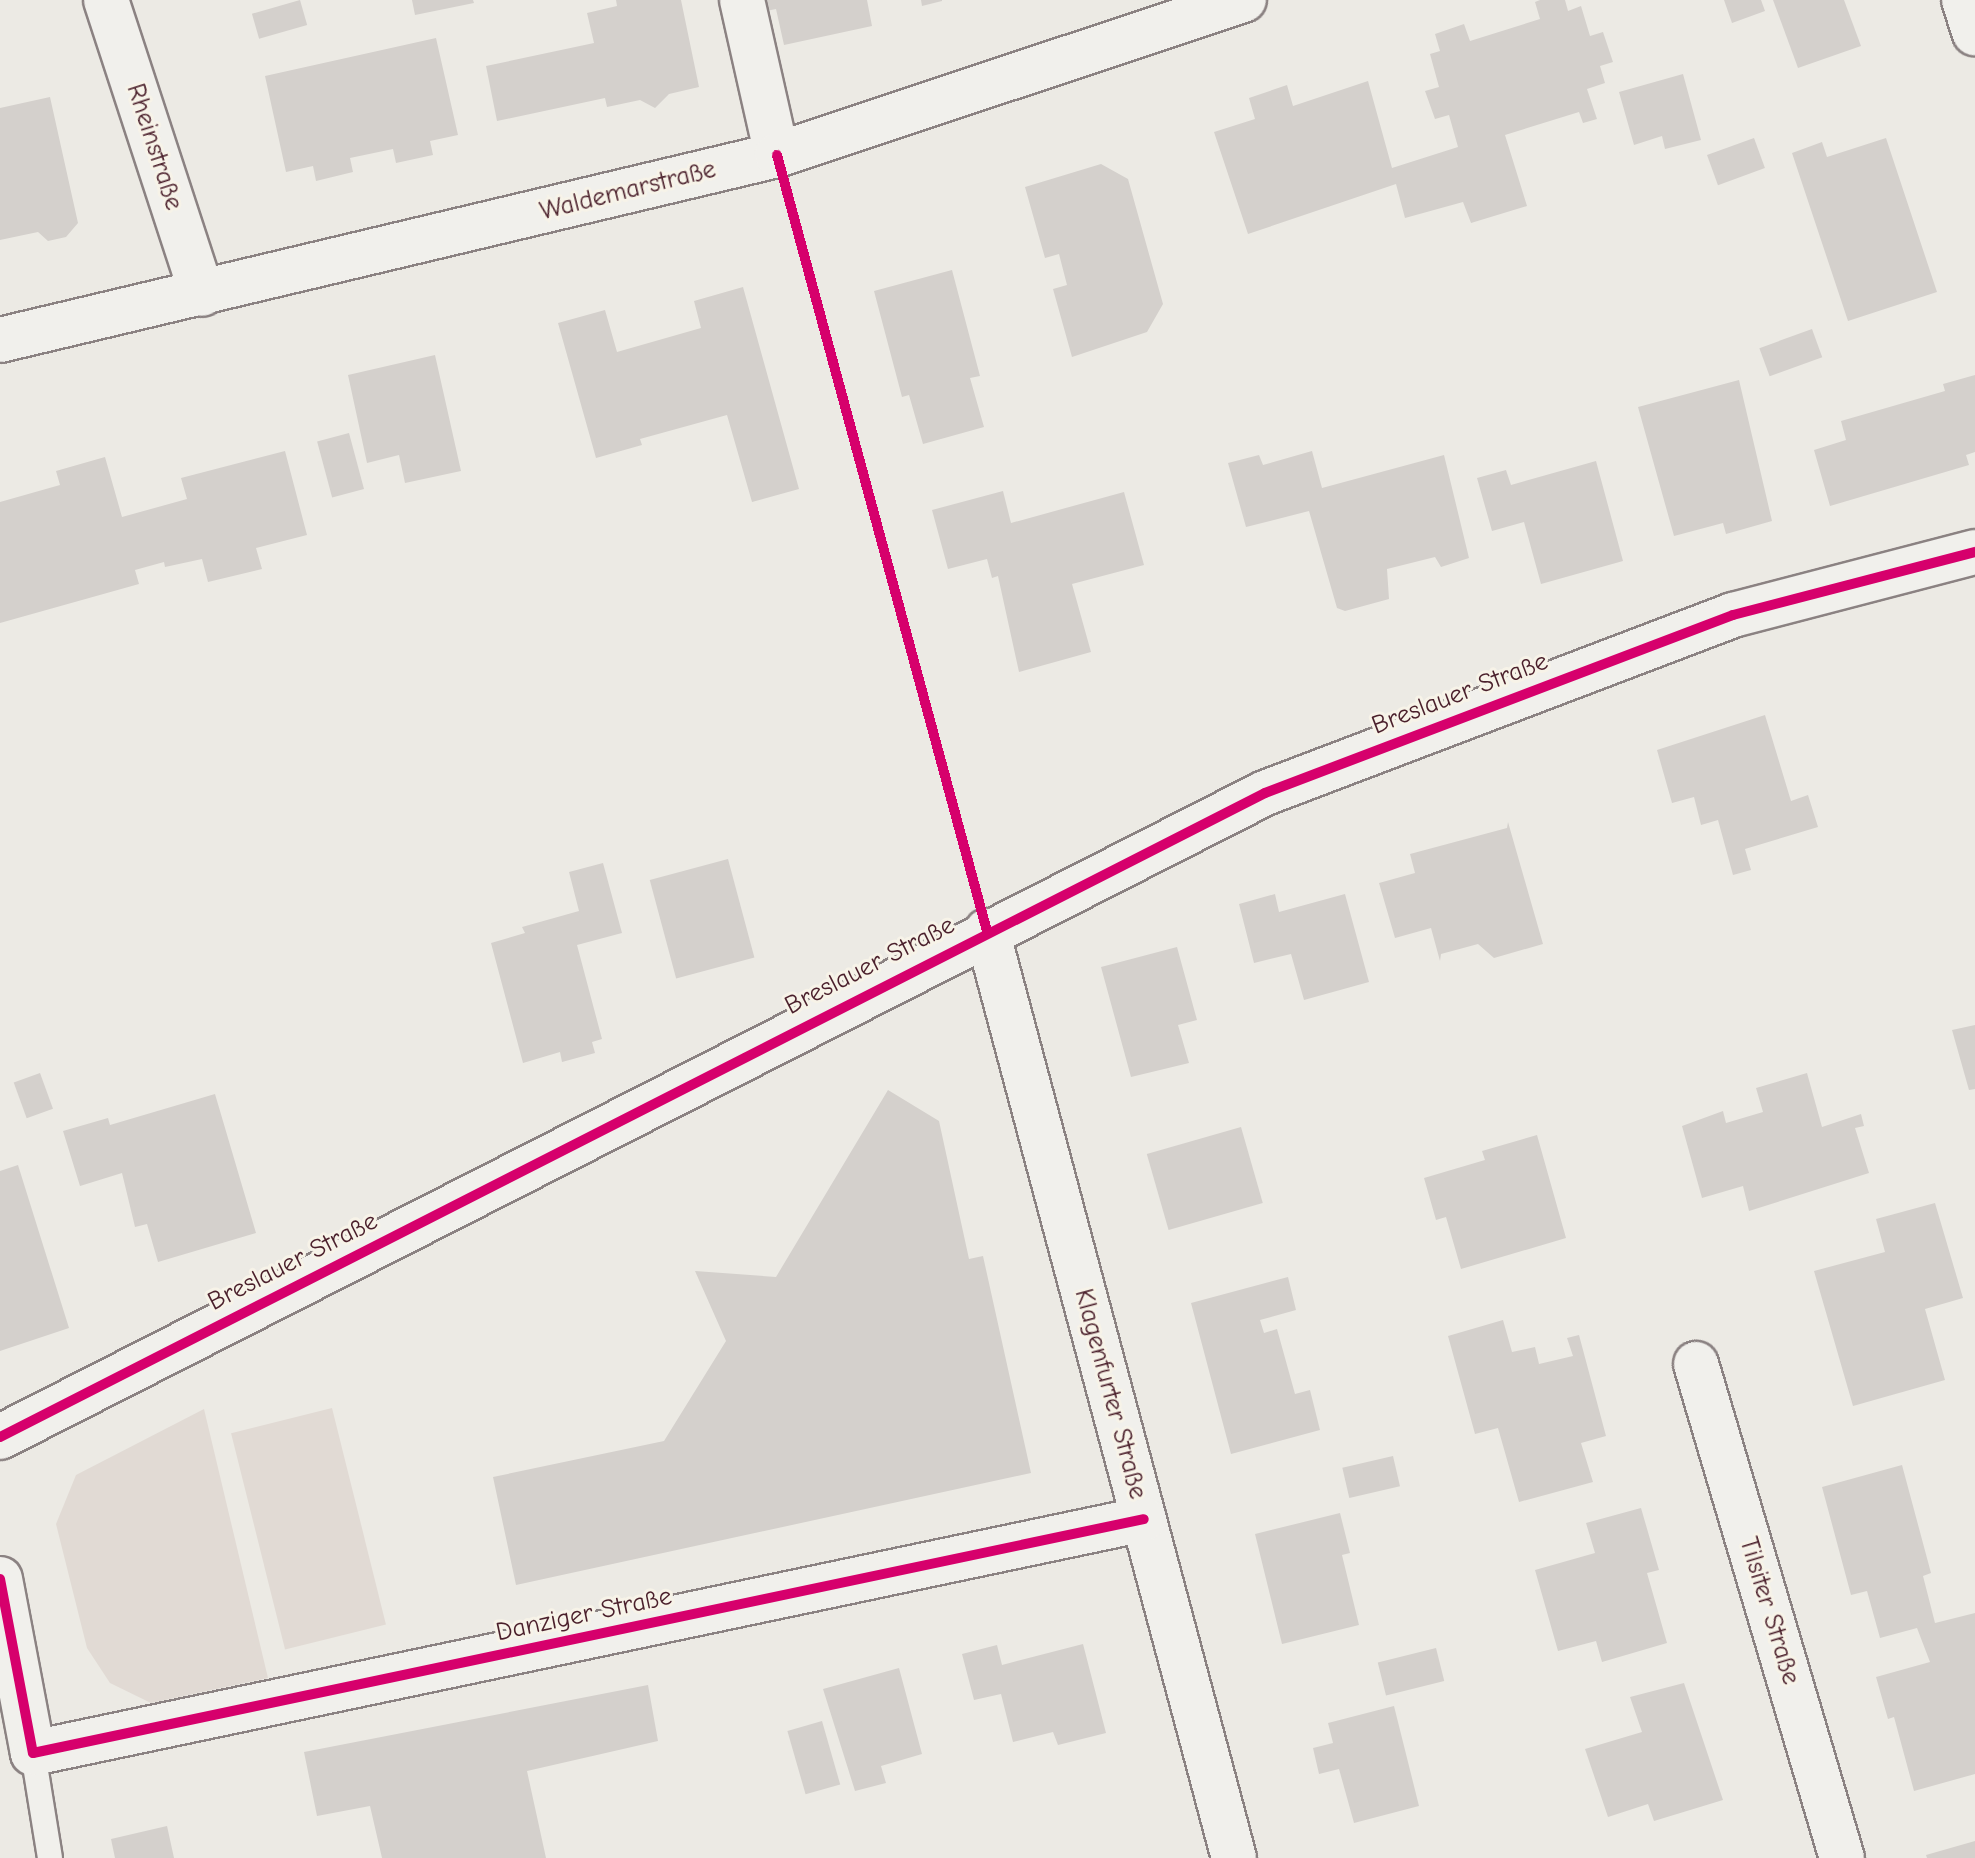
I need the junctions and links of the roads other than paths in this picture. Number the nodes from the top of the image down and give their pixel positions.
1 (106, 0) edge
2 (742, 0) edge
3 (1244, 0) edge
4 (1964, 0) edge
5 (1975, 33) edge
6 (777, 155) junction
7 (202, 294) junction
8 (0, 340) edge
9 (1975, 552) edge
10 (987, 931) junction
11 (1696, 1364) dead end
12 (0, 1437) edge
13 (1144, 1519) junction
14 (0, 1579) edge
15 (33, 1753) junction
16 (50, 1858) edge
17 (1234, 1858) edge
18 (1842, 1858) edge

1 - 7 street, Rheinstraße
2 - 6 street
3 - 6 street, Waldemarstraße
4 - 5 street
6 - 7 street, Waldemarstraße
7 - 8 street, Waldemarstraße
9 - 10 street, Breslauer Straße
10 - 12 street, Breslauer Straße
10 - 13 street, Klagenfurter Straße
11 - 18 street, Tilsiter Straße
13 - 15 street, Danziger Straße
13 - 17 street, Klagenfurter Straße
14 - 15 street
15 - 16 lane

